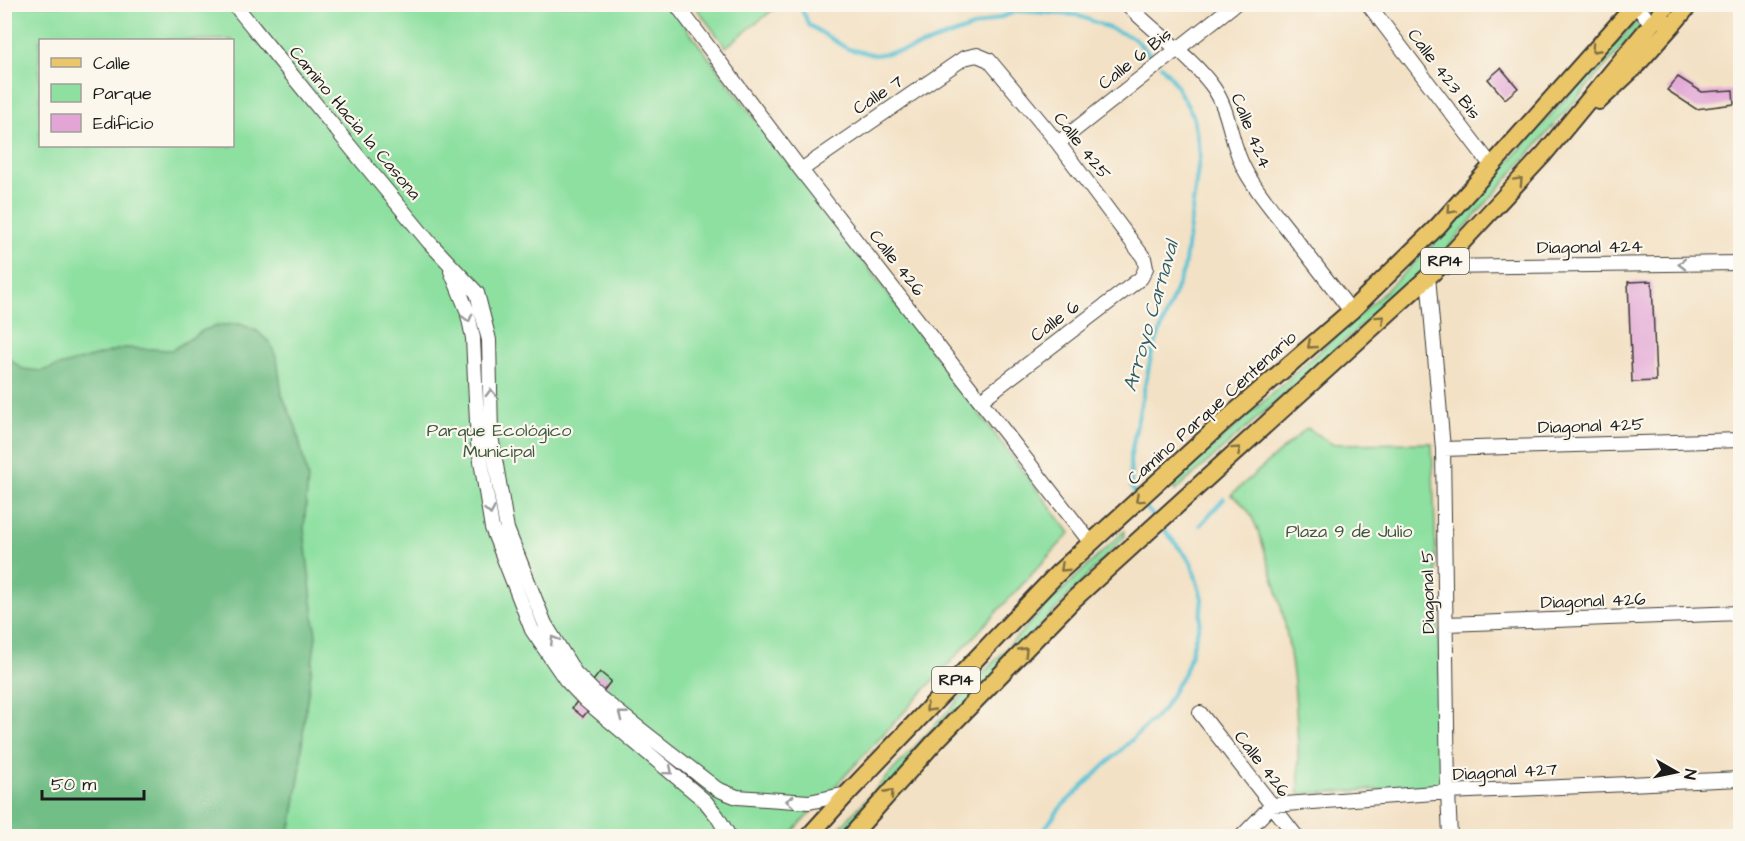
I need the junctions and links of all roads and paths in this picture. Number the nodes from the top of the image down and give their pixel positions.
1 (234, 4) edge
2 (676, 4) edge
3 (1127, 4) edge
4 (1235, 4) edge
5 (1368, 4) edge
6 (1668, 4) edge
7 (1690, 4) edge
8 (1635, 5) edge
9 (1652, 23) junction
10 (1674, 23) junction
11 (1175, 51) junction
12 (977, 55) joint
13 (1058, 143) junction
14 (1544, 154) junction
15 (1491, 165) junction
16 (801, 170) junction
17 (448, 263) junction
18 (1740, 263) edge
19 (1146, 268) joint
20 (1434, 272) junction
21 (1351, 311) junction
22 (981, 400) junction
23 (1740, 440) edge
24 (493, 445) junction
25 (1443, 448) junction
26 (479, 450) junction
27 (1091, 543) junction
28 (515, 572) junction
29 (1740, 613) edge
30 (1447, 624) junction
31 (596, 702) junction
32 (1200, 714) dead end
33 (1740, 779) edge
34 (1448, 792) junction
35 (847, 794) junction
36 (1272, 805) junction
37 (729, 837) edge
38 (809, 837) edge
39 (851, 837) edge
40 (1242, 837) edge
41 (1296, 837) edge
42 (1450, 837) edge

1 - 17 street, Camino Hacia la Casona
2 - 16 street, Calle 426
3 - 11 street, Calle 424
4 - 11 street, Calle 6 Bis
5 - 15 street, Calle 423 Bis
6 - 9 main road, RP14
7 - 10 main road
8 - 9 street
8 -> 15 main road, Camino Parque Centenario / RP14
9 - 10 main road
9 - 14 main road, RP14
10 - 14 main road
11 - 13 street, Calle 6 Bis
11 - 21 street, Calle 424
12 - 13 street, Calle 425
12 - 16 street, Calle 7
13 - 19 street, Calle 425
20 -> 14 main road, RP14
15 -> 21 main road, Camino Parque Centenario / RP14
16 - 22 street, Calle 426
24 -> 17 street, Camino Hacia la Casona
17 -> 26 street, Camino Hacia la Casona
18 -> 20 street, Diagonal 424
19 - 22 street, Calle 6
20 - 25 street, Diagonal 5
39 -> 20 main road, RP14
21 -> 27 main road, Camino Parque Centenario / RP14
22 - 27 street, Calle 426
23 - 25 street, Diagonal 425
24 - 26 street
24 - 28 street, Camino Hacia la Casona
25 - 30 street, Diagonal 5
26 -> 28 street, Camino Hacia la Casona
27 -> 35 main road, Camino Parque Centenario / RP14
28 - 31 street, Camino Hacia la Casona
29 - 30 street, Diagonal 426
30 - 34 street, Diagonal 5
35 -> 31 street
31 -> 37 street
32 - 36 street, Calle 426
33 - 34 street, Diagonal 427
34 - 36 street, Diagonal 427
34 - 42 street, Diagonal 5
35 - 38 main road, Camino Parque Centenario / RP14
36 - 40 street
36 - 41 street, Calle 426

